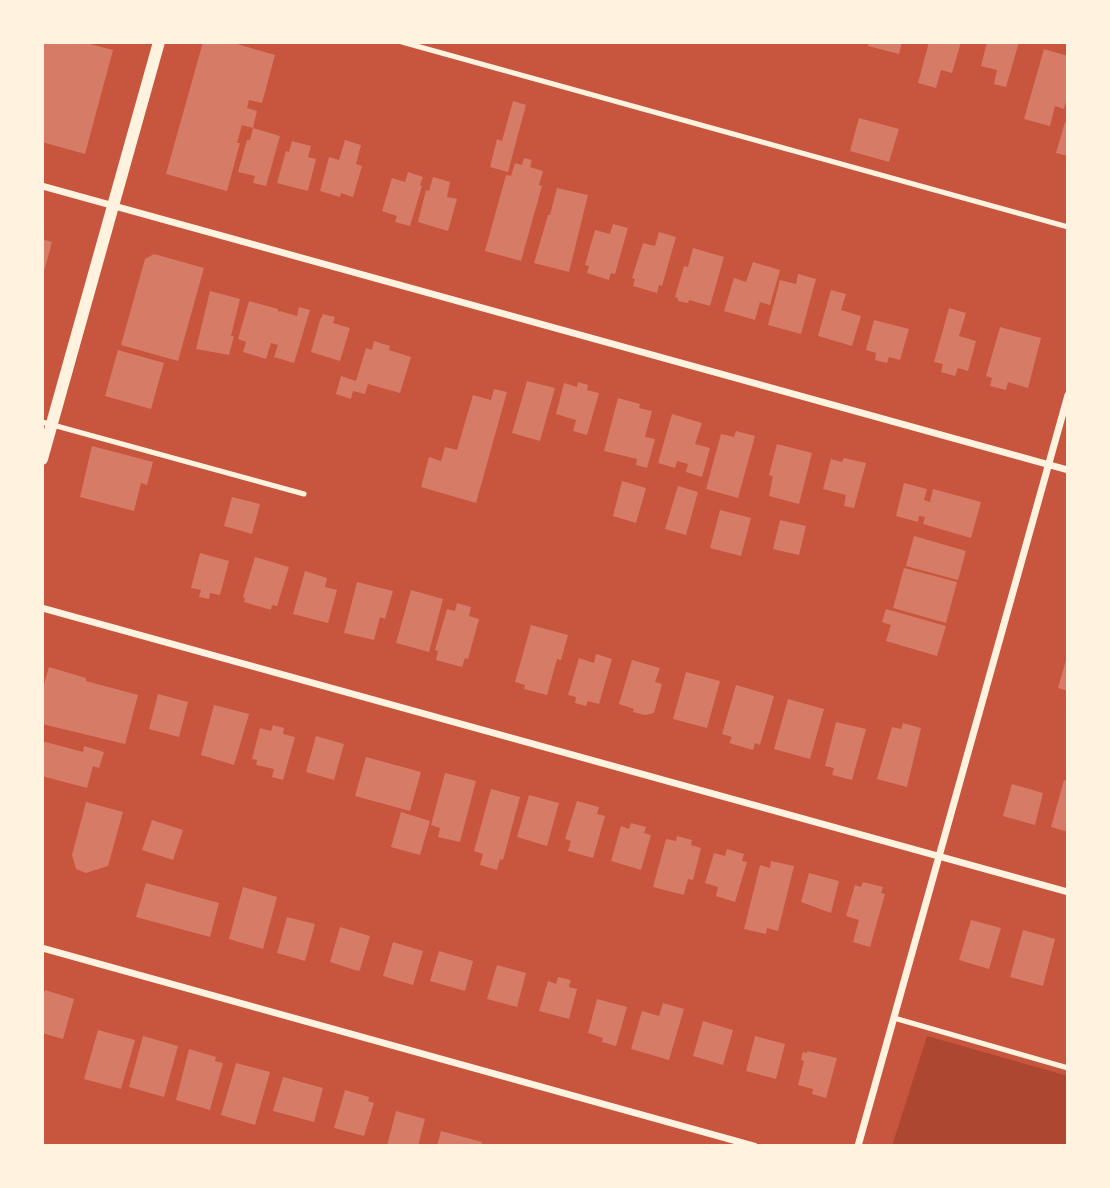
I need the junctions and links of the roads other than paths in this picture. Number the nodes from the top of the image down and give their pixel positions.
1 (159, 42) edge
2 (402, 42) edge
3 (42, 186) edge
4 (113, 205) junction
5 (1068, 228) edge
6 (1068, 395) edge
7 (47, 423) edge
8 (42, 459) edge
9 (1049, 464) junction
10 (1068, 470) edge
11 (304, 494) dead end
12 (42, 608) edge
13 (939, 857) junction
14 (1068, 892) edge
15 (42, 948) edge
16 (894, 1018) junction
17 (1068, 1068) edge
18 (754, 1146) edge
19 (858, 1146) edge

1 - 4 street
2 - 5 lane
3 - 4 street
4 - 7 street
4 - 9 street
6 - 9 street
7 - 8 street
7 - 11 lane
9 - 10 street
9 - 13 street
12 - 13 street
13 - 14 street
13 - 16 street
15 - 18 street
16 - 17 lane
16 - 19 street

